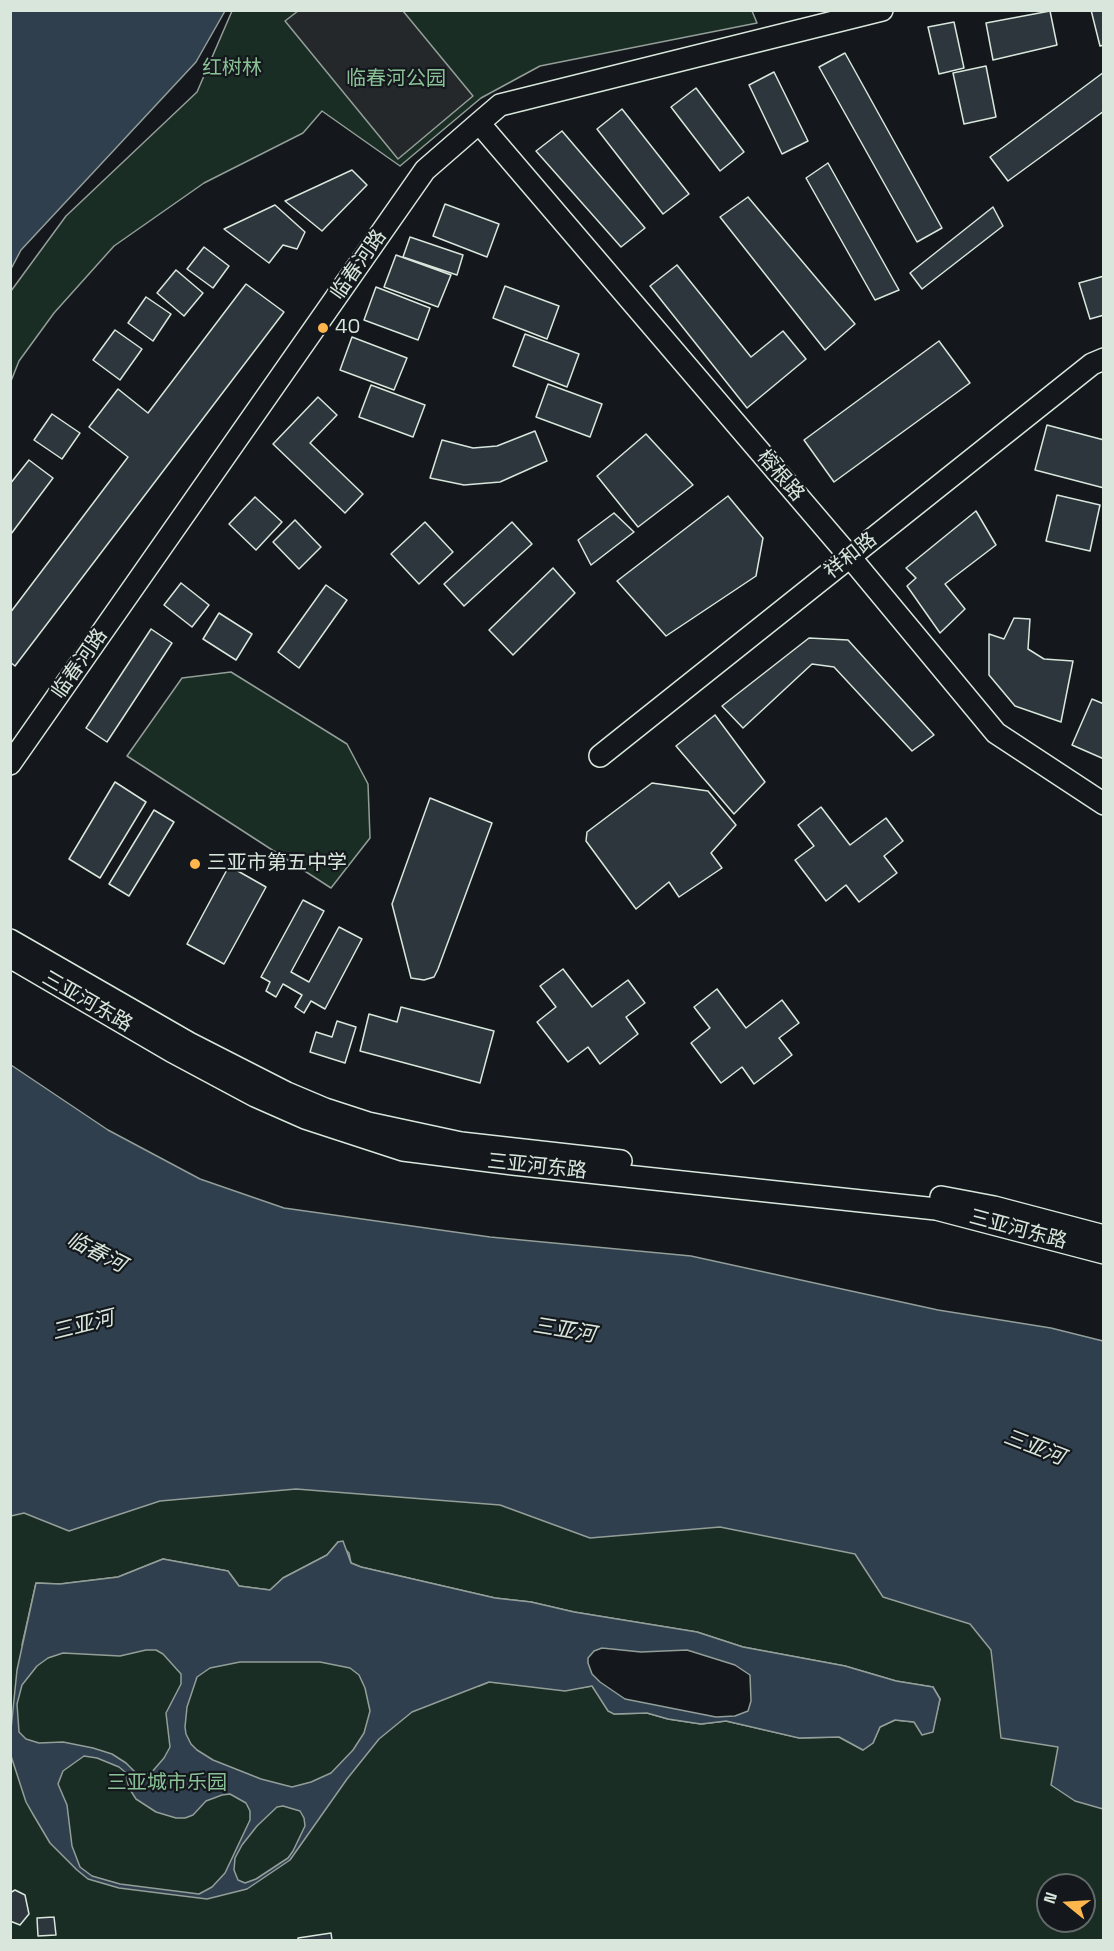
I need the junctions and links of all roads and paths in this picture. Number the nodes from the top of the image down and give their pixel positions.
1 (882, 10) edge
2 (479, 123) junction
3 (1104, 359) edge
4 (850, 557) junction
5 (600, 756) dead end
6 (10, 764) edge
7 (1104, 804) edge
8 (10, 940) edge
9 (10, 957) edge
10 (1104, 1236) edge
11 (1104, 1253) edge

1 - 2 street, 临春河路
2 - 4 street, 榕根路
2 - 6 street, 临春河路
3 - 4 street, 祥和路
4 - 5 street, 祥和路
4 - 7 street, 榕根路
8 - 10 street, 三亚河东路
9 - 11 street, 三亚河东路

